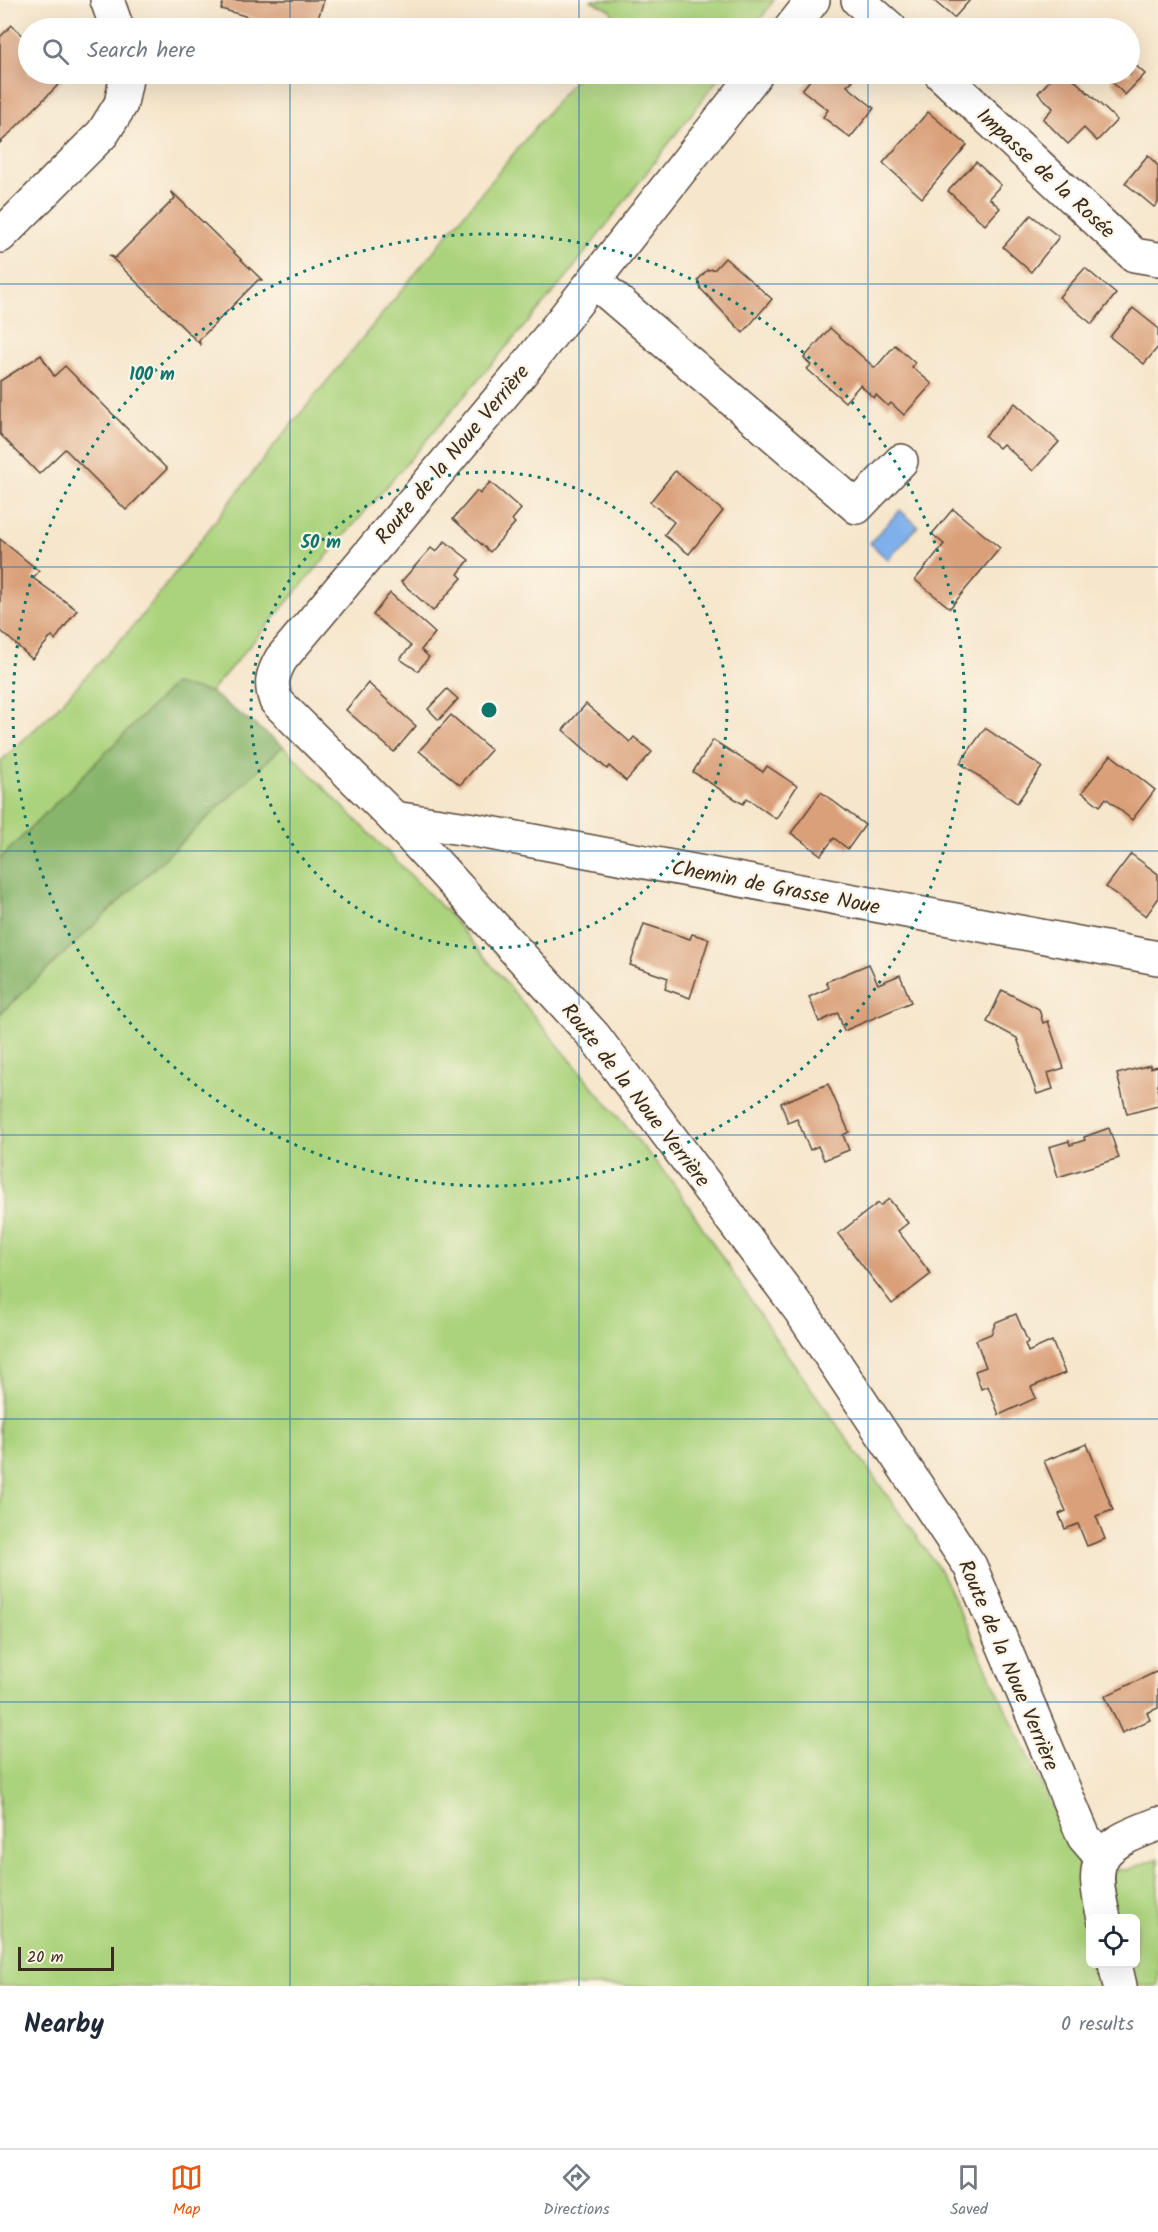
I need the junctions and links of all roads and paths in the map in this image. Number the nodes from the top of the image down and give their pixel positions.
1 (107, 0) edge
2 (813, 0) edge
3 (858, 0) edge
4 (113, 18) edge
5 (798, 18) edge
6 (879, 18) edge
7 (125, 84) edge
8 (748, 84) edge
9 (952, 84) edge
10 (0, 236) edge
11 (1158, 259) edge
12 (594, 281) junction
13 (901, 461) dead end
14 (394, 818) junction
15 (1158, 958) edge
16 (1158, 1824) edge
17 (1102, 1858) junction
18 (1103, 1914) edge
19 (1116, 1968) edge
20 (1120, 1986) edge

1 - 4 street
2 - 5 street
3 - 6 street
7 - 10 street
8 - 12 street, Route de la Noue Verrière
9 - 11 street, Impasse de la Rosée
12 - 13 street
12 - 14 street, Route de la Noue Verrière
14 - 15 street, Chemin de Grasse Noue
14 - 17 street, Route de la Noue Verrière
16 - 17 street
17 - 18 street
19 - 20 street

